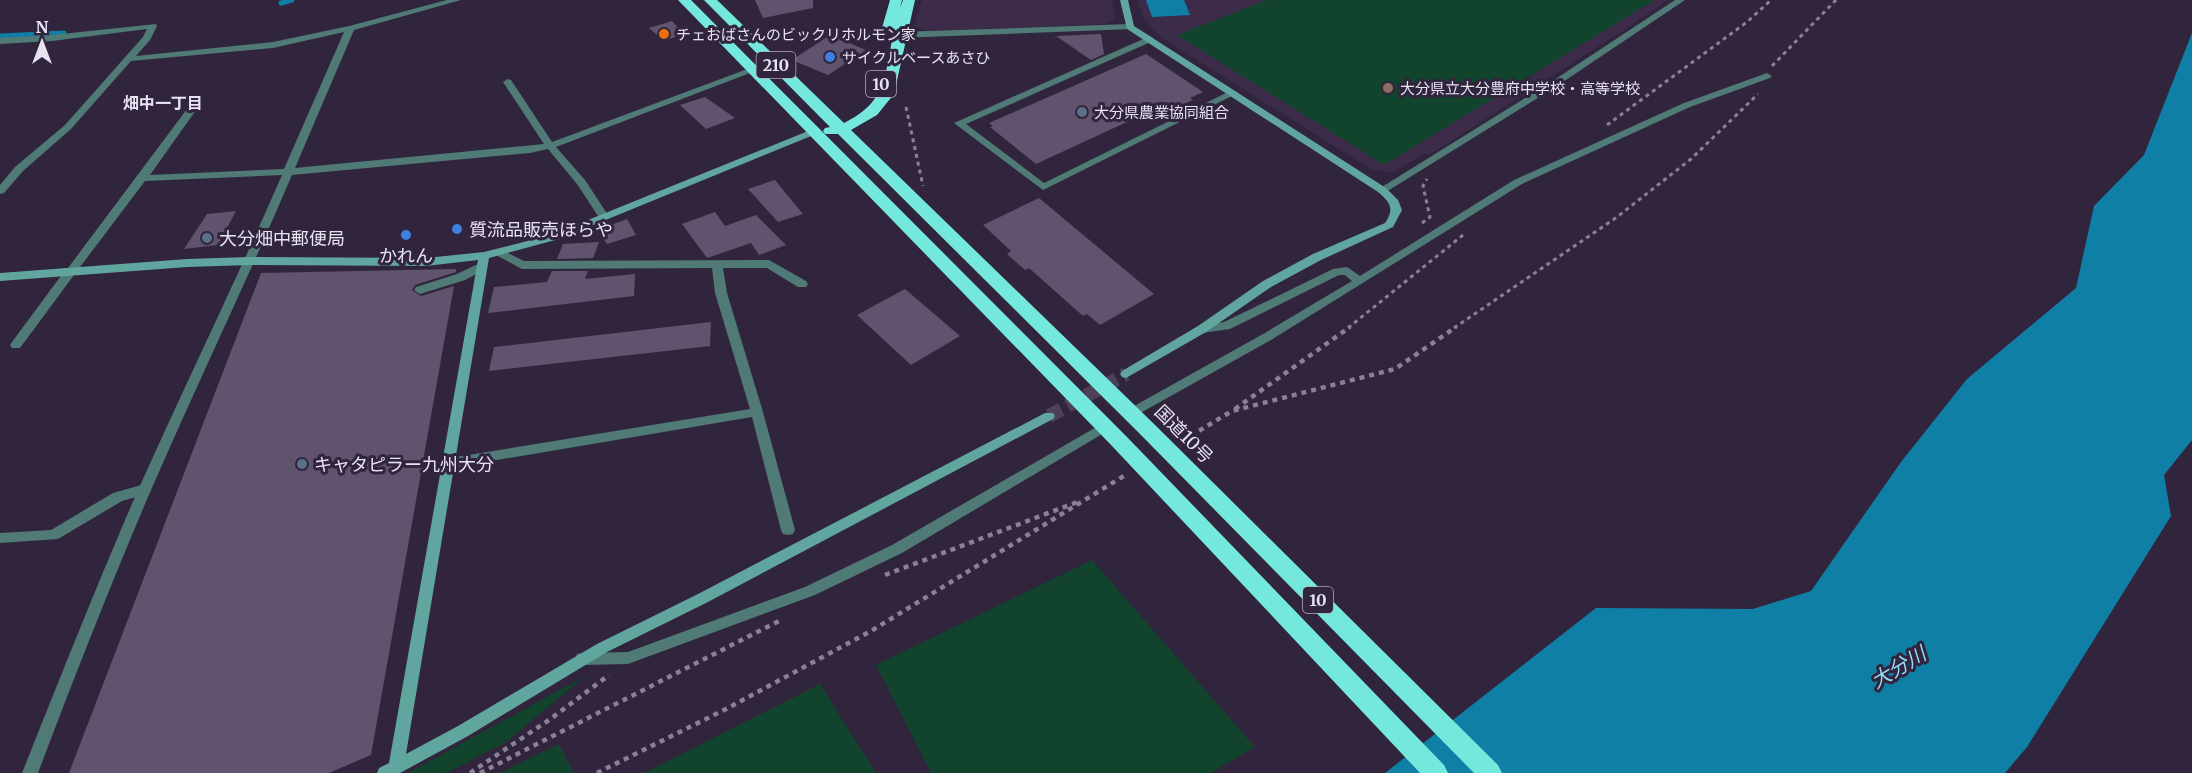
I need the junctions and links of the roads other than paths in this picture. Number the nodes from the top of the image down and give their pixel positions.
1 (457, 0) edge
2 (684, 0) edge
3 (710, 0) edge
4 (896, 0) edge
5 (909, 0) edge
6 (1124, 0) edge
7 (1681, 0) edge
8 (1130, 27) junction
9 (350, 28) junction
10 (899, 35) junction
11 (1150, 39) junction
12 (0, 41) edge
13 (129, 59) junction
14 (753, 70) junction
15 (1767, 76) road end
16 (508, 82) dead end
17 (1233, 93) junction
18 (196, 103) dead end
19 (839, 127) junction
20 (813, 132) junction
21 (550, 146) junction
22 (286, 171) junction
23 (142, 178) junction
24 (1382, 190) junction
25 (0, 191) edge
26 (604, 217) junction
27 (500, 253) junction
28 (250, 261) junction
29 (483, 261) junction
30 (717, 264) junction
31 (70, 272) junction
32 (0, 277) edge
33 (1360, 280) junction
34 (802, 284) dead end
35 (420, 290) dead end
36 (1202, 329) junction
37 (16, 345) dead end
38 (1125, 374) tunnel mouth
39 (757, 412) junction
40 (1049, 416) tunnel mouth
41 (1138, 420) junction
42 (1112, 434) junction
43 (450, 463) junction
44 (145, 489) junction
45 (788, 530) dead end
46 (0, 538) edge
47 (582, 659) junction
48 (391, 770) edge
49 (30, 773) edge
50 (1436, 773) edge
51 (1490, 773) edge

1 - 9 street
2 - 14 highway, 210
3 - 19 highway, 210
4 - 19 highway, 10
5 - 10 highway, 10
6 - 8 street
7 - 24 street
8 - 10 street
8 - 11 street
9 - 13 street
9 - 22 street
10 - 19 highway, 10
11 - 17 street
11 - 17 street
12 - 13 street
13 - 25 street
14 - 20 highway, 210
14 - 21 street
15 - 33 street
16 - 21 street
17 - 24 street
18 - 23 street
19 - 20 highway, 10
19 - 41 highway, 国道10号 / 10
20 - 26 street
20 - 42 highway, 10
21 - 22 street
21 - 26 street
22 - 23 street
22 - 28 street
23 - 31 street
24 - 36 street
26 - 27 street
27 - 29 street
27 - 30 street
28 - 29 street
28 - 31 street
28 - 44 street
29 - 35 street
29 - 43 street
30 - 34 street
30 - 39 street
31 - 32 street
31 - 37 street
33 - 36 street
33 - 41 street
36 - 38 street
39 - 43 street
39 - 45 street
40 - 47 street
41 - 51 highway, 国道10号 / 10
42 - 47 street
42 - 50 highway, 10
43 - 48 street
44 - 46 street
44 - 49 street
47 - 48 street

